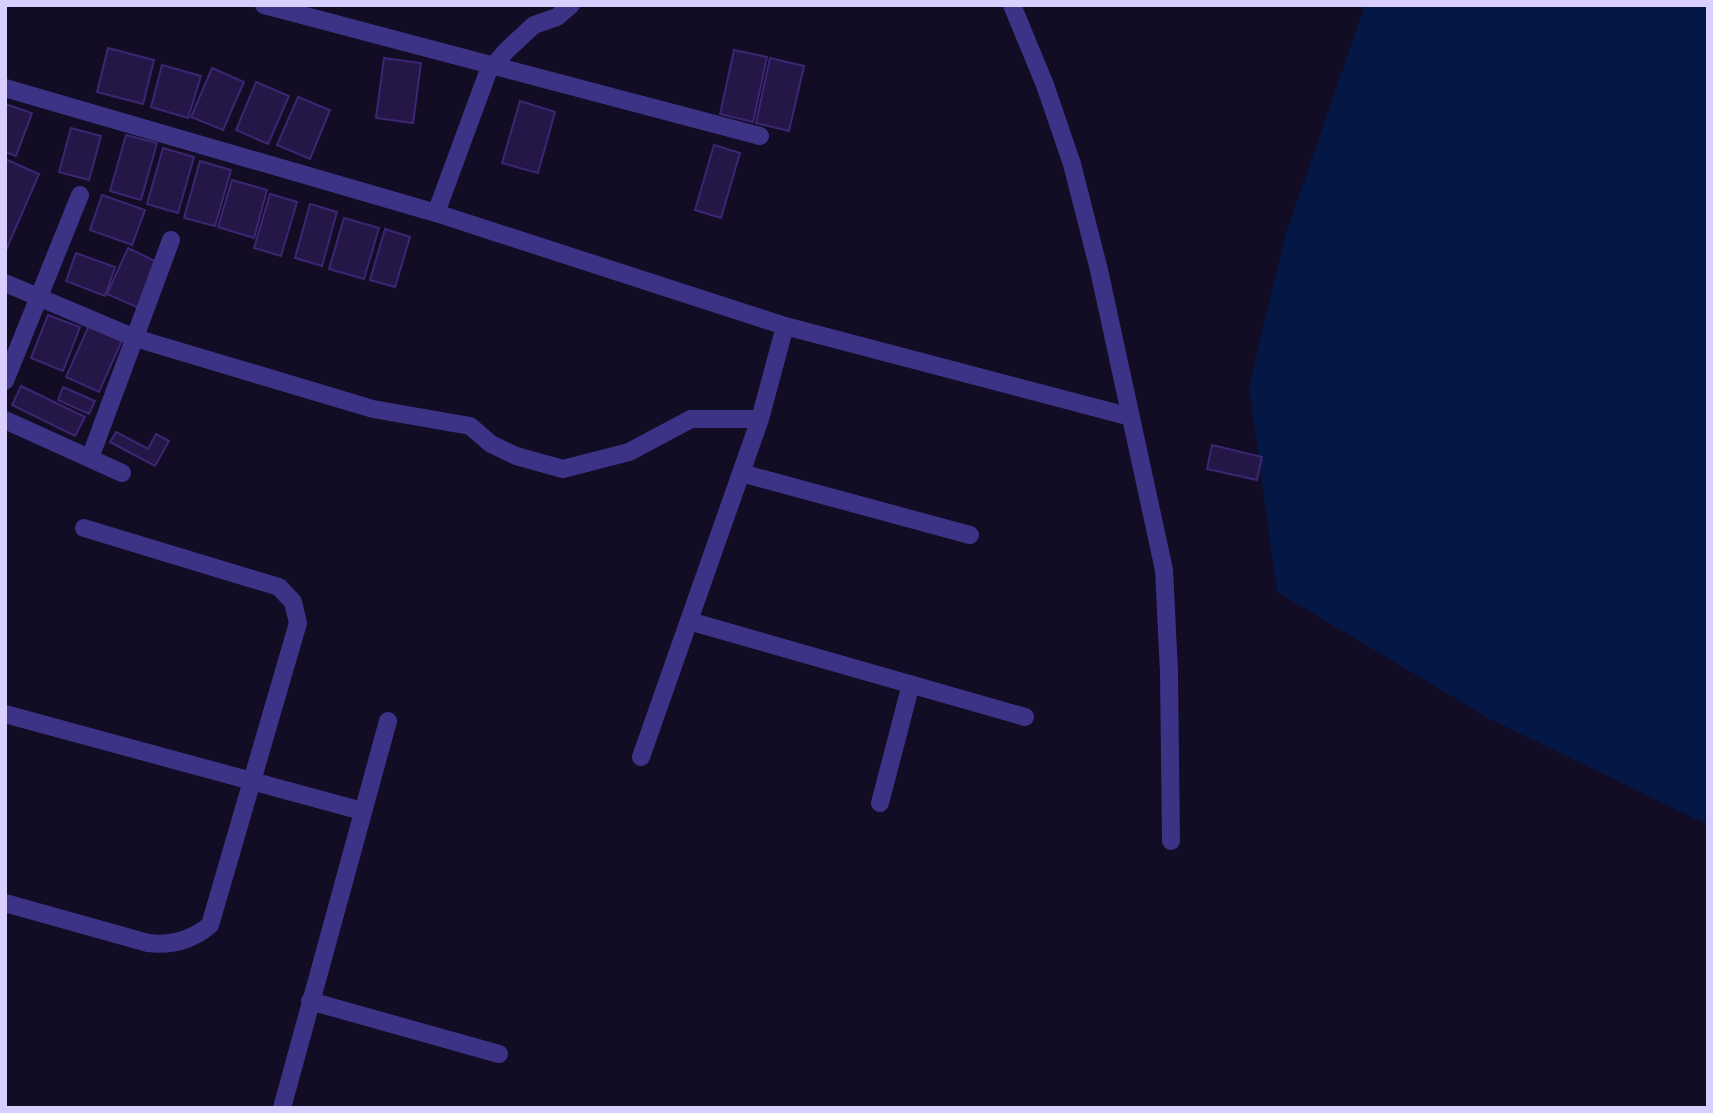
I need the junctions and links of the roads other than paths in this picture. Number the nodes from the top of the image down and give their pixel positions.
1 (264, 5) edge
2 (570, 5) edge
3 (1012, 5) edge
4 (494, 65) junction
5 (5, 88) edge
6 (760, 136) dead end
7 (80, 195) dead end
8 (436, 213) junction
9 (171, 240) dead end
10 (5, 283) edge
11 (37, 298) junction
12 (785, 326) junction
13 (135, 338) junction
14 (5, 381) edge
15 (1131, 416) junction
16 (760, 419) junction
17 (5, 420) edge
18 (90, 458) junction
19 (122, 473) dead end
20 (741, 473) junction
21 (84, 528) dead end
22 (970, 535) dead end
23 (689, 621) junction
24 (911, 684) junction
25 (5, 714) edge
26 (1025, 717) dead end
27 (388, 720) dead end
28 (641, 757) dead end
29 (253, 780) junction
30 (880, 803) dead end
31 (362, 811) junction
32 (1171, 841) dead end
33 (5, 903) edge
34 (310, 1001) junction
35 (499, 1054) dead end
36 (282, 1108) edge

1 - 4 street
2 - 4 street
3 - 15 street
4 - 6 street
4 - 8 street
5 - 8 street
7 - 11 street
8 - 12 street
9 - 13 street
10 - 11 street
11 - 13 street
11 - 14 street
12 - 15 street
12 - 16 street
13 - 16 street
13 - 18 street
15 - 32 street
16 - 20 street
17 - 18 street
18 - 19 street
20 - 22 street
20 - 23 street
21 - 29 street
23 - 24 street
23 - 28 street
24 - 26 street
24 - 30 street
25 - 29 street
27 - 31 street
29 - 31 street
29 - 33 street
31 - 34 street
34 - 35 street
34 - 36 street

